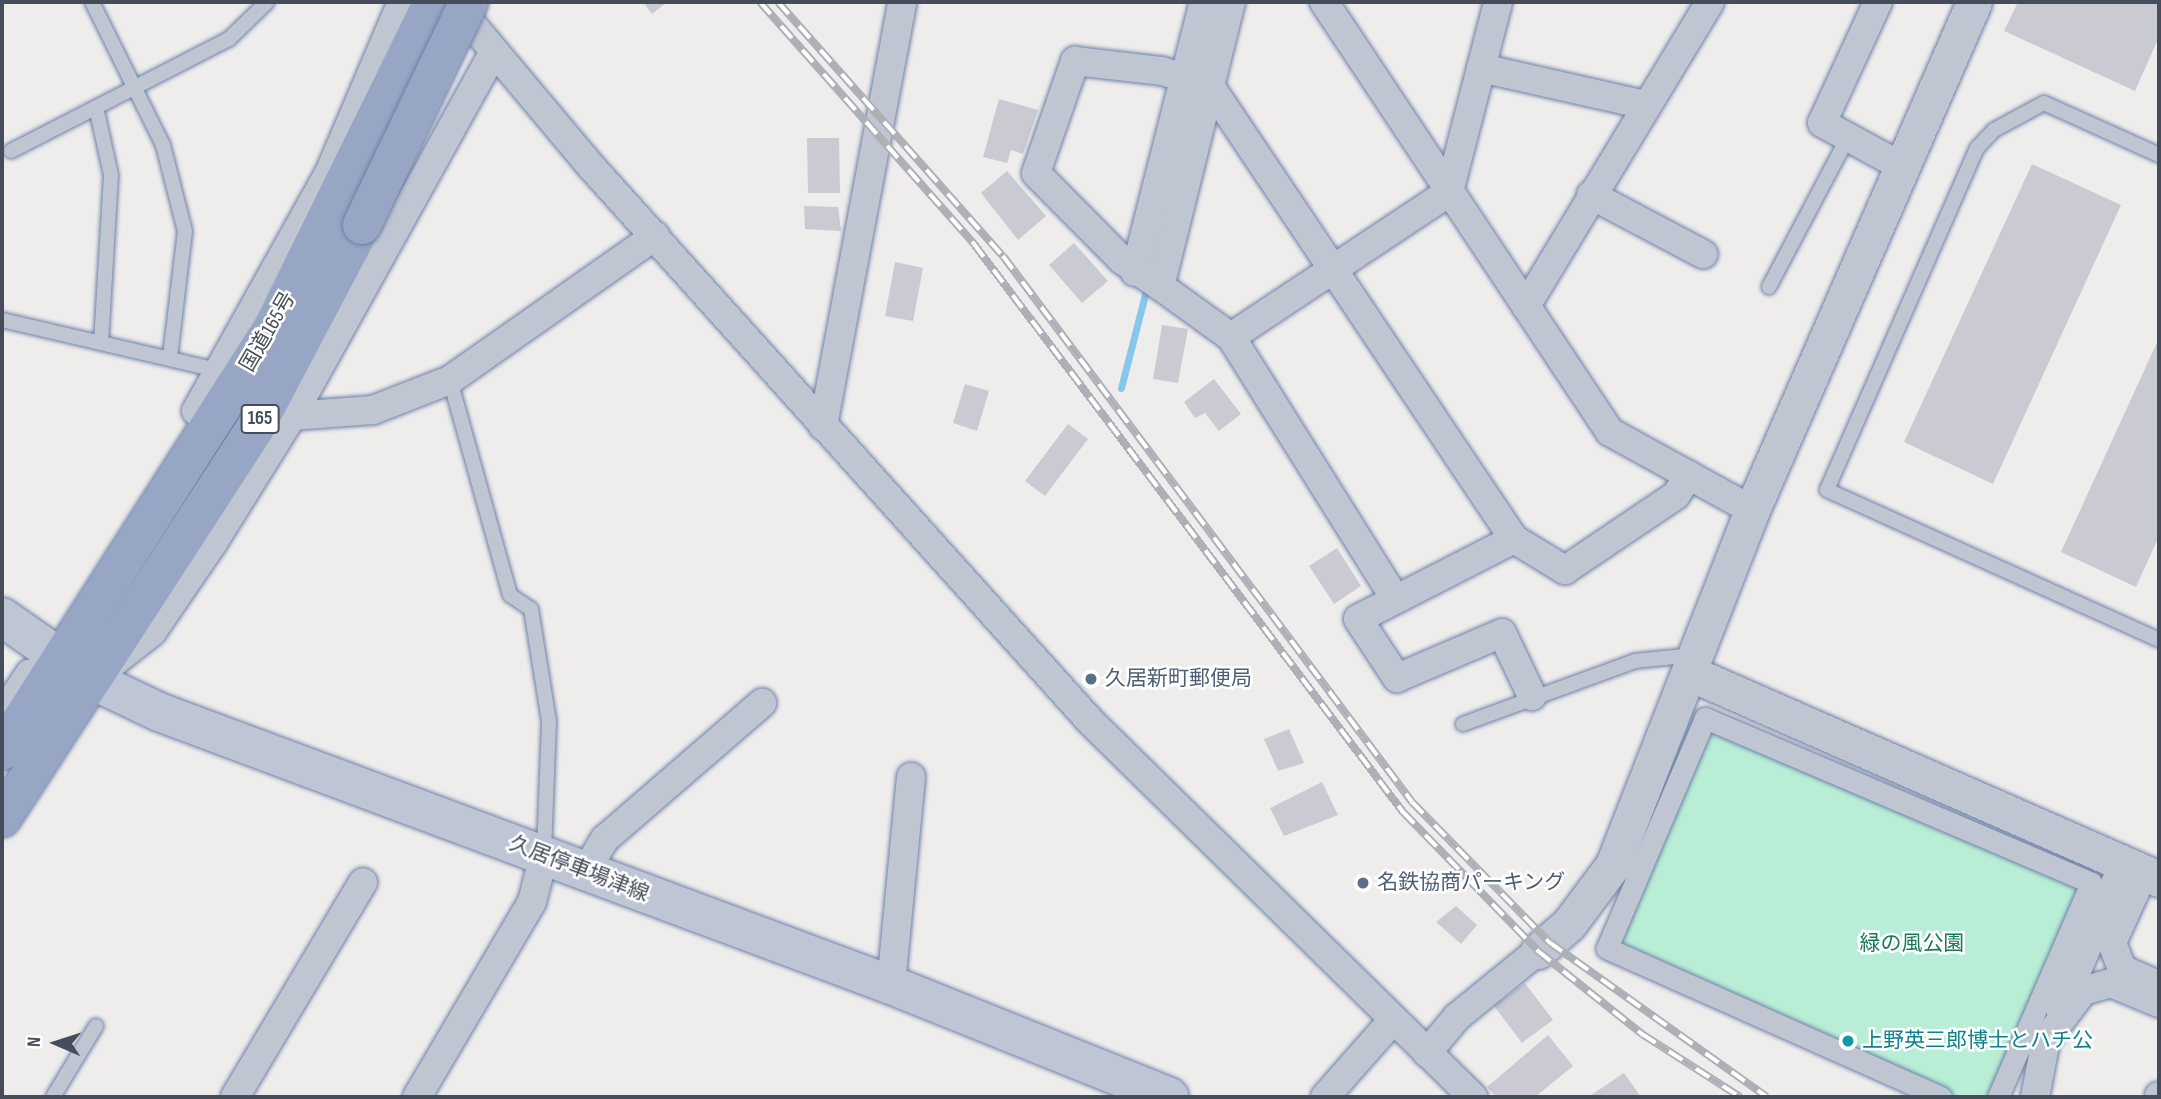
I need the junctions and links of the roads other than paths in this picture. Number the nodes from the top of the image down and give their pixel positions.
1 (92, 2) edge
2 (267, 2) edge
3 (402, 2) edge
4 (433, 2) edge
5 (453, 2) edge
6 (469, 2) edge
7 (902, 2) edge
8 (1204, 2) edge
9 (1231, 2) edge
10 (1324, 2) edge
11 (1710, 2) edge
12 (1878, 2) edge
13 (1974, 2) edge
14 (1493, 3) edge
15 (494, 52) junction
16 (1481, 68) junction
17 (1197, 82) junction
18 (135, 87) junction
19 (1645, 105) junction
20 (96, 107) junction
21 (1847, 137) junction
22 (11, 150) dead end
23 (2159, 155) edge
24 (1901, 166) junction
25 (1449, 192) junction
26 (1591, 195) junction
27 (349, 217) junction
28 (655, 236) junction
29 (1703, 254) dead end
30 (1334, 268) junction
31 (1148, 279) junction
32 (1769, 287) dead end
33 (1526, 306) junction
34 (2, 320) edge
35 (1231, 337) junction
36 (101, 341) junction
37 (170, 357) junction
38 (222, 371) junction
39 (450, 380) junction
40 (292, 416) junction
41 (823, 425) junction
42 (1689, 475) junction
43 (1752, 510) junction
44 (1514, 540) junction
45 (1396, 600) junction
46 (2, 617) edge
47 (2159, 640) edge
48 (55, 651) junction
49 (1695, 665) junction
50 (92, 680) junction
51 (1532, 696) junction
52 (762, 703) dead end
53 (2, 715) edge
54 (1463, 724) dead end
55 (2, 751) edge
56 (911, 777) dead end
57 (2, 818) edge
58 (544, 855) junction
59 (2142, 871) edge
60 (585, 873) junction
61 (363, 882) dead end
62 (1538, 951) joint
63 (891, 985) junction
64 (2159, 986) edge
65 (2159, 1003) edge
66 (1392, 1021) junction
67 (96, 1026) dead end
68 (2046, 1040) junction
69 (1427, 1053) junction
70 (238, 1096) edge
71 (53, 1097) edge
72 (417, 1097) edge
73 (1169, 1097) edge
74 (1325, 1097) edge
75 (1473, 1097) edge
76 (1941, 1097) edge
77 (1998, 1097) edge
78 (2035, 1097) edge

1 - 18 lane
2 - 18 lane
3 - 38 street, 国道165号 / 165
4 - 27 highway, 国道165号 / 165
5 - 15 street
6 - 27 highway, 国道165号 / 165, bridge
7 - 41 street
8 - 17 street
9 - 17 street
10 - 25 street
11 - 19 street
12 - 21 street
13 - 24 street
14 - 16 street
15 - 28 street
15 - 40 street, 国道165号 / 165
16 - 19 street
16 - 25 street
17 - 30 street
17 - 31 street
17 - 31 street
18 - 20 lane
18 - 37 lane
19 - 26 street
20 - 22 lane
20 - 36 lane
21 - 24 street
21 - 32 lane
23 - 47 lane
24 - 43 street
25 - 30 street
25 - 33 street
26 - 29 street
26 - 33 street
27 - 48 highway, 国道165号 / 165
27 - 50 highway, 国道165号 / 165
28 - 39 street
28 - 41 street
30 - 35 street
30 - 44 street
31 - 35 street
33 - 42 street
34 - 36 lane
35 - 45 street
36 - 37 lane
37 - 38 lane
38 - 48 street, 国道165号 / 165
39 - 40 street
39 - 58 lane
40 - 50 street, 国道165号 / 165
41 - 66 street
42 - 43 street
42 - 44 street
43 - 49 street
44 - 45 street
45 - 51 street
46 - 48 main road, 久居停車場津線
48 - 50 main road, 久居停車場津線
48 - 53 street, 国道165号 / 165
48 - 55 highway, 国道165号 / 165
49 - 51 lane
49 - 59 street
49 - 62 street
50 - 57 highway, 国道165号 / 165
50 - 58 main road, 久居停車場津線
51 - 54 lane
52 - 60 street
56 - 63 street
58 - 60 main road, 久居停車場津線
58 - 72 street
59 - 64 street
59 - 68 street
60 - 63 main road, 久居停車場津線
61 - 70 street
62 - 69 street
63 - 73 main road, 久居停車場津線
65 - 68 street
66 - 69 street
66 - 74 street
67 - 71 lane
68 - 78 street
69 - 75 street
76 - 77 street

